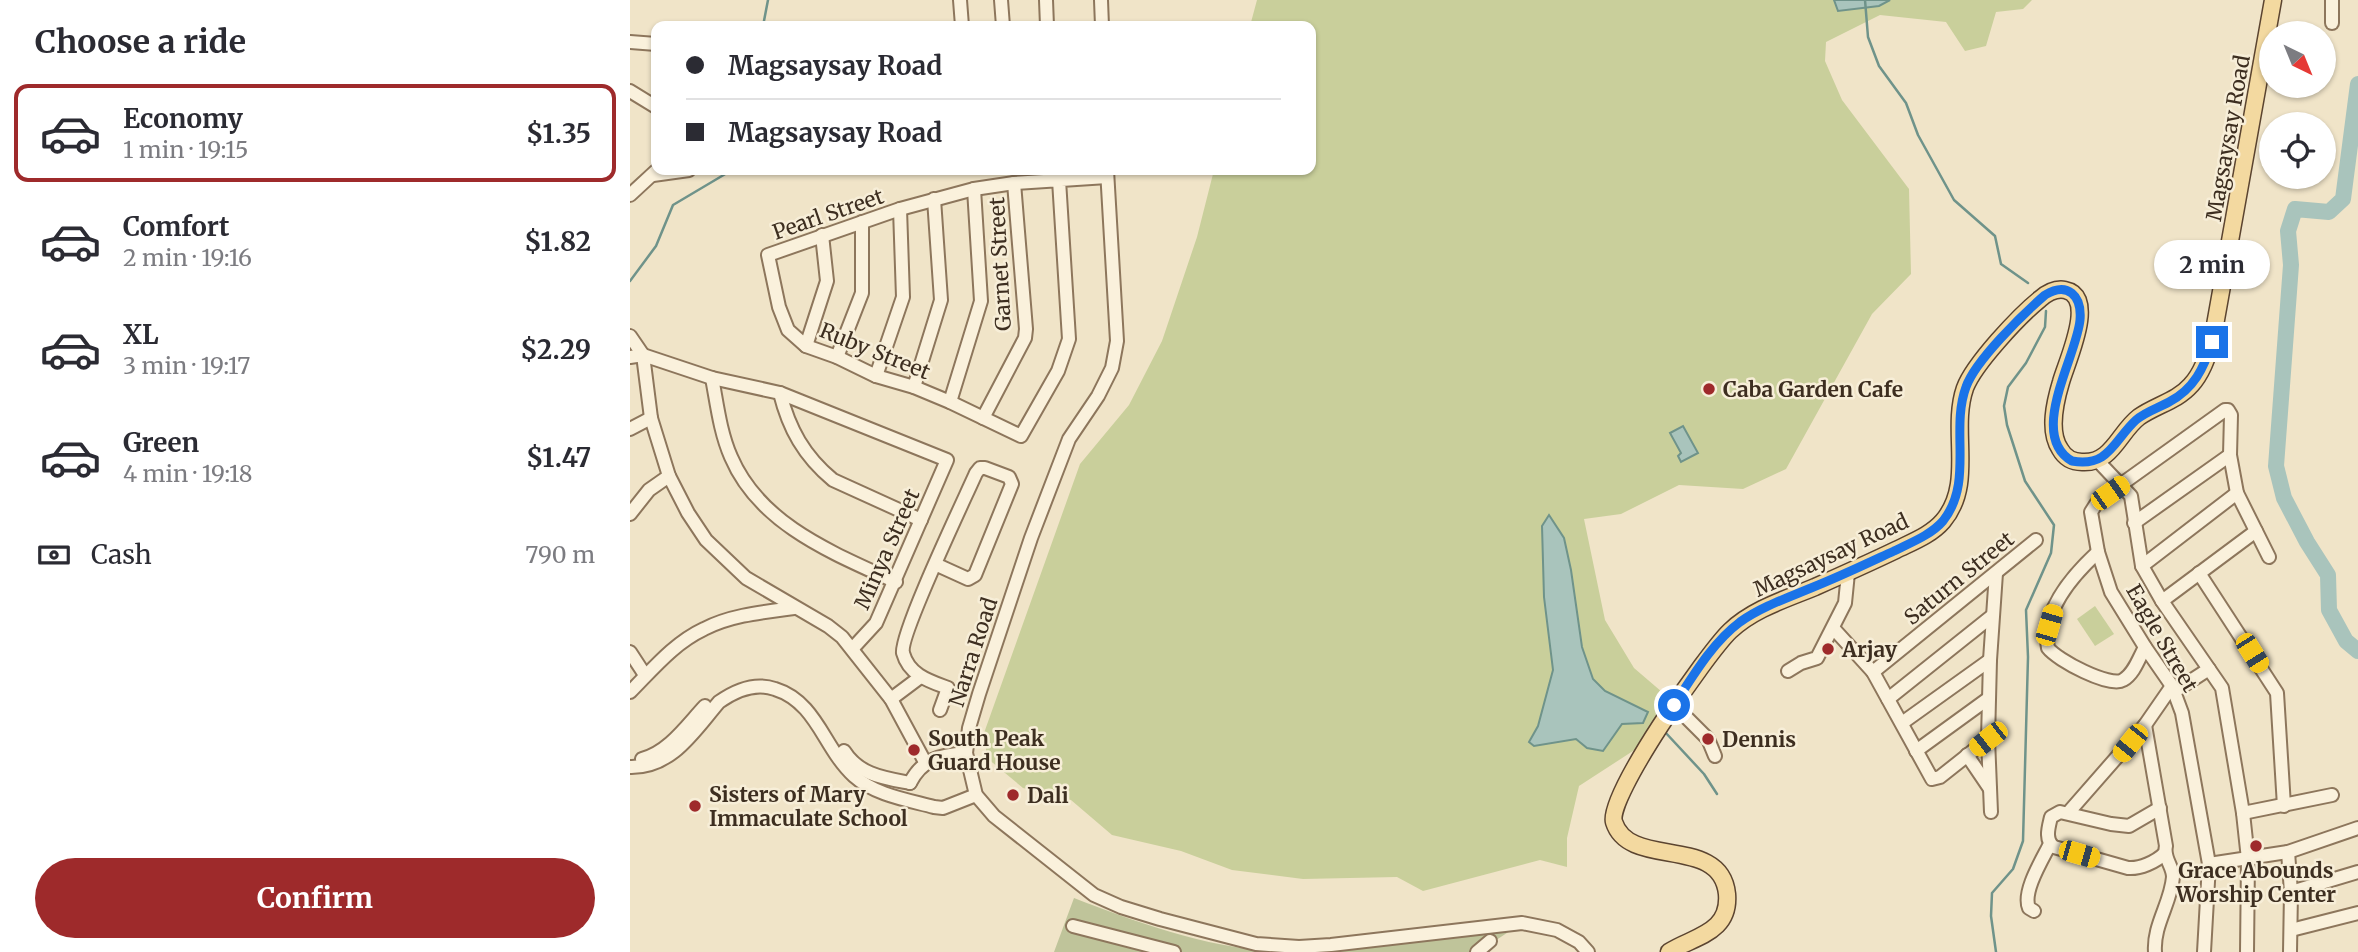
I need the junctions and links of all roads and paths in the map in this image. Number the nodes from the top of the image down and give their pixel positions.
1 (960, 0) edge
2 (1001, 0) edge
3 (1046, 0) edge
4 (1101, 0) edge
5 (2273, 0) edge
6 (2332, 0) edge
7 (962, 21) edge
8 (1003, 21) edge
9 (1046, 21) edge
10 (1101, 21) edge
11 (2332, 21) edge
12 (630, 42) edge
13 (651, 44) edge
14 (630, 91) edge
15 (651, 104) edge
16 (652, 175) edge
17 (1058, 175) edge
18 (1107, 175) edge
19 (1014, 183) junction
20 (974, 189) junction
21 (630, 195) edge
22 (934, 199) junction
23 (900, 209) junction
24 (862, 222) junction
25 (822, 235) junction
26 (768, 255) joint
27 (630, 336) edge
28 (806, 346) junction
29 (636, 356) edge
30 (837, 358) junction
31 (876, 376) junction
32 (712, 378) junction
33 (914, 387) junction
34 (780, 393) junction
35 (950, 402) junction
36 (651, 418) junction
37 (984, 418) junction
38 (630, 429) edge
39 (2230, 454) junction
40 (2097, 460) junction
41 (668, 476) junction
42 (2122, 485) junction
43 (2237, 493) junction
44 (630, 514) edge
45 (921, 520) junction
46 (2134, 523) junction
47 (2256, 531) junction
48 (2036, 540) dead end
49 (2098, 552) junction
50 (2269, 557) dead end
51 (934, 564) junction
52 (2142, 566) junction
53 (1848, 573) junction
54 (1996, 573) junction
55 (2199, 573) junction
56 (896, 582) junction
57 (2162, 601) junction
58 (793, 608) junction
59 (1992, 616) junction
60 (1833, 629) junction
61 (2145, 647) junction
62 (853, 648) junction
63 (630, 652) edge
64 (1990, 660) junction
65 (2209, 669) junction
66 (1788, 671) dead end
67 (1873, 672) junction
68 (645, 676) junction
69 (919, 678) junction
70 (2174, 688) junction
71 (630, 692) edge
72 (1989, 698) junction
73 (891, 699) junction
74 (1888, 699) junction
75 (1674, 705) junction
76 (940, 710) dead end
77 (1902, 723) junction
78 (2145, 725) junction
79 (1988, 739) junction
80 (1916, 751) junction
81 (966, 753) junction
82 (1966, 755) junction
83 (1715, 756) dead end
84 (630, 760) edge
85 (925, 762) junction
86 (630, 767) edge
87 (910, 783) junction
88 (1991, 790) junction
89 (976, 794) junction
90 (2332, 795) dead end
91 (922, 804) junction
92 (2284, 806) junction
93 (2160, 808) junction
94 (1991, 812) dead end
95 (2068, 813) junction
96 (2243, 813) junction
97 (2358, 828) edge
98 (2050, 844) junction
99 (2288, 852) junction
100 (2165, 853) junction
101 (2248, 859) junction
102 (2209, 864) junction
103 (2358, 872) edge
104 (2291, 892) junction
105 (2034, 911) dead end
106 (2358, 913) edge
107 (1073, 926) dead end
108 (2291, 930) junction
109 (1490, 941) dead end
110 (1255, 948) edge
111 (1174, 952) edge
112 (1476, 952) edge
113 (1588, 952) edge
114 (1669, 952) edge
115 (2155, 952) edge
116 (2204, 952) edge
117 (2247, 952) edge
118 (2290, 952) edge

1 - 7 street
2 - 8 street
3 - 9 street
4 - 10 street
5 - 40 main road, Magsaysay Road
6 - 11 street
12 - 13 street
14 - 15 street
16 - 21 street
17 - 19 street, Pearl Street
17 - 37 street, Ruby Street
18 - 81 street, Narra Road
19 - 20 street, Pearl Street
19 - 37 street, Garnet Street
20 - 22 street, Pearl Street
20 - 35 street
22 - 23 street, Pearl Street
22 - 33 street
23 - 24 street, Pearl Street
23 - 31 street
24 - 25 street, Pearl Street
24 - 30 street
25 - 26 street, Pearl Street
25 - 28 street
26 - 28 street, Ruby Street
27 - 29 street
28 - 30 street, Ruby Street
29 - 32 street
29 - 36 street
30 - 31 street, Ruby Street
31 - 33 street, Ruby Street
32 - 34 street
32 - 56 street
33 - 35 street, Ruby Street
34 - 45 street
34 - 45 street, Minya Street
35 - 37 street, Ruby Street
36 - 38 street
36 - 41 street
39 - 42 street
39 - 43 street
39 - 46 street
40 - 42 street
40 - 53 main road, Magsaysay Road
41 - 44 street
41 - 58 street
42 - 46 street
42 - 49 street, Eagle Street
43 - 47 street
43 - 52 street
45 - 56 street, Minya Street
46 - 52 street
47 - 50 street
47 - 55 street
48 - 54 street, Saturn Street
49 - 61 street, Eagle Street
49 - 61 street
51 - 51 street
51 - 69 street
52 - 57 street
53 - 60 street
53 - 75 main road, Magsaysay Road
54 - 59 street
54 - 67 street, Saturn Street
55 - 57 street
55 - 92 street
56 - 62 street, Minya Street
57 - 65 street
58 - 62 street
58 - 68 street
59 - 64 street
59 - 74 street
60 - 66 street
60 - 67 street
61 - 70 street, Eagle Street
62 - 73 street
63 - 68 street
64 - 72 street
64 - 77 street
65 - 70 street
65 - 96 street
67 - 74 street
68 - 71 street
69 - 73 street
69 - 76 street
70 - 78 street
70 - 102 street, Eagle Street
72 - 79 street
72 - 80 street
73 - 85 street
74 - 77 street
75 - 83 street
75 - 114 main road, Magsaysay Road
77 - 80 street
78 - 93 street
78 - 95 street
79 - 82 street
79 - 88 street
80 - 82 street
81 - 85 street
81 - 89 street, Narra Road
82 - 88 street
84 - 87 street
85 - 87 street
86 - 91 street
87 - 91 street
88 - 94 street
89 - 91 street
89 - 110 street, Narra Road
90 - 92 street
92 - 96 street
93 - 95 street
93 - 100 street
95 - 98 street
96 - 101 street
97 - 99 street
98 - 100 street
98 - 105 street
99 - 101 street
99 - 104 street
100 - 115 street
101 - 102 street
101 - 117 street
102 - 116 street, Eagle Street
103 - 104 street
104 - 108 street
106 - 108 street
107 - 111 street
108 - 118 street
109 - 112 street
110 - 113 street, Narra Road

